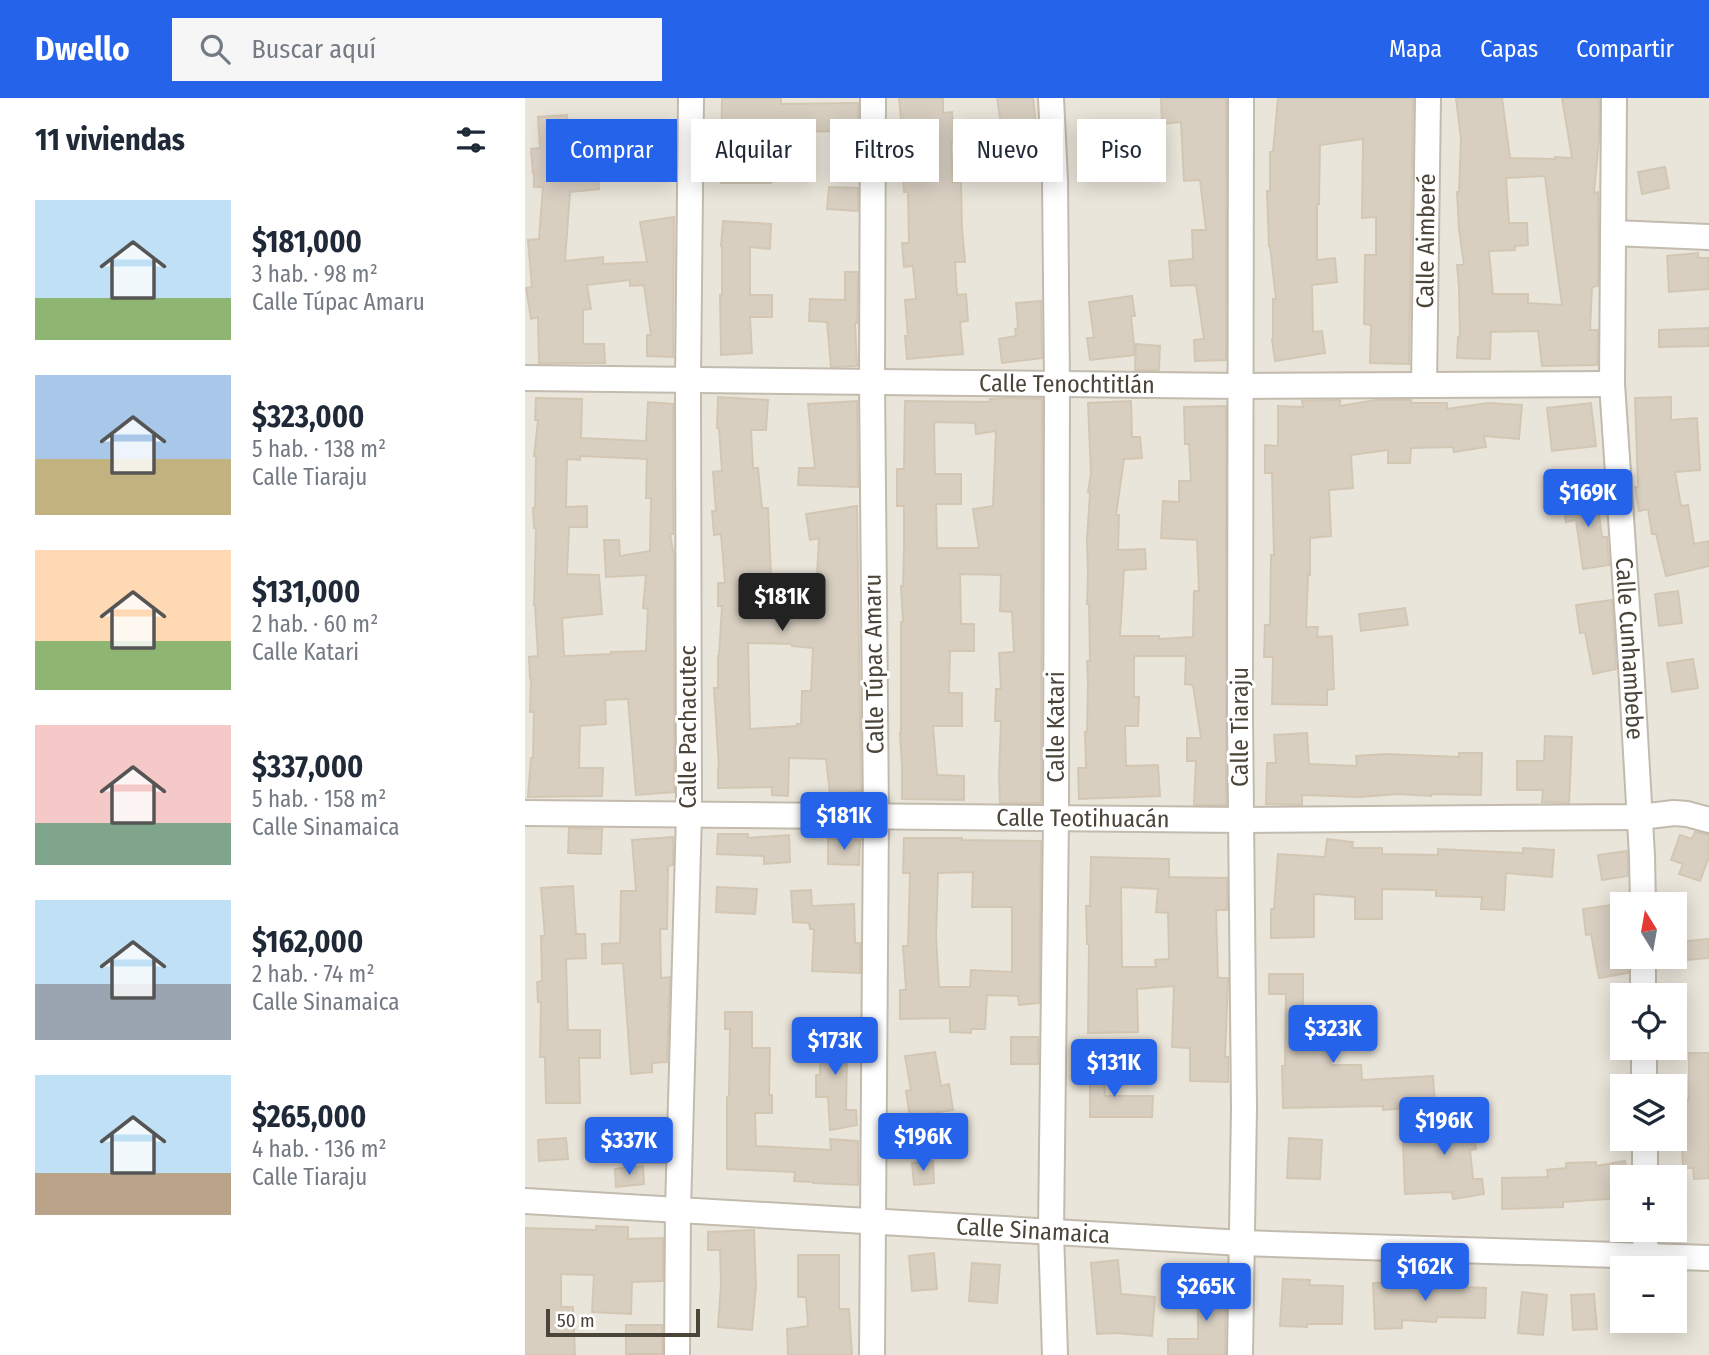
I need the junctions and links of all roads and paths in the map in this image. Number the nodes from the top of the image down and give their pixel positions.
1 (691, 98) edge
2 (873, 98) edge
3 (1051, 98) edge
4 (1241, 98) edge
5 (1428, 98) edge
6 (1614, 98) edge
7 (1613, 233) junction
8 (1709, 237) edge
9 (525, 378) edge
10 (688, 380) junction
11 (872, 382) junction
12 (1057, 384) junction
13 (1612, 384) junction
14 (1423, 385) junction
15 (1240, 386) junction
16 (525, 813) edge
17 (689, 814) junction
18 (876, 816) junction
19 (1640, 817) junction
20 (1056, 818) junction
21 (1241, 820) junction
22 (1709, 820) edge
23 (1643, 892) edge
24 (525, 1201) edge
25 (678, 1210) junction
26 (873, 1221) junction
27 (1051, 1232) junction
28 (1646, 1242) edge
29 (1242, 1243) junction
30 (1646, 1256) joint
31 (1687, 1257) edge
32 (1709, 1258) edge
33 (677, 1355) edge
34 (872, 1355) edge
35 (1055, 1355) edge
36 (1240, 1355) edge

1 - 10 street, Calle Pachacutec
2 - 11 street, Calle Túpac Amaru
3 - 12 street, Calle Katari
4 - 15 street, Calle Tiaraju
5 - 14 street, Calle Aimberé
6 - 7 street, Calle Cunhambebe
7 - 8 street
7 - 13 street, Calle Cunhambebe
9 - 10 street, Calle Tenochtitlán
10 - 11 street, Calle Tenochtitlán
10 - 17 street, Calle Pachacutec
11 - 12 street, Calle Tenochtitlán
11 - 18 street, Calle Túpac Amaru
12 - 15 street, Calle Tenochtitlán
12 - 20 street, Calle Katari
13 - 14 street, Calle Tenochtitlán
13 - 19 street, Calle Cunhambebe
14 - 15 street, Calle Tenochtitlán
15 - 21 street, Calle Tiaraju
16 - 17 street, Calle Teotihuacán
17 - 18 street, Calle Teotihuacán
17 - 25 street, Calle Pachacutec
18 - 20 street, Calle Teotihuacán
18 - 26 street, Calle Túpac Amaru
19 - 21 street, Calle Teotihuacán
19 - 22 street, Calle Teotihuacán
19 - 23 street, Calle Cunhambebe
20 - 21 street, Calle Teotihuacán
20 - 27 street, Calle Katari
21 - 29 street, Calle Tiaraju
24 - 25 street, Calle Sinamaica
25 - 26 street, Calle Sinamaica
25 - 33 street, Calle Pachacutec
26 - 27 street, Calle Sinamaica
26 - 34 street, Calle Túpac Amaru
27 - 29 street, Calle Sinamaica
27 - 35 street, Calle Katari
28 - 30 street
29 - 30 street, Calle Sinamaica
29 - 36 street, Calle Tiaraju
31 - 32 street, Calle Sinamaica

